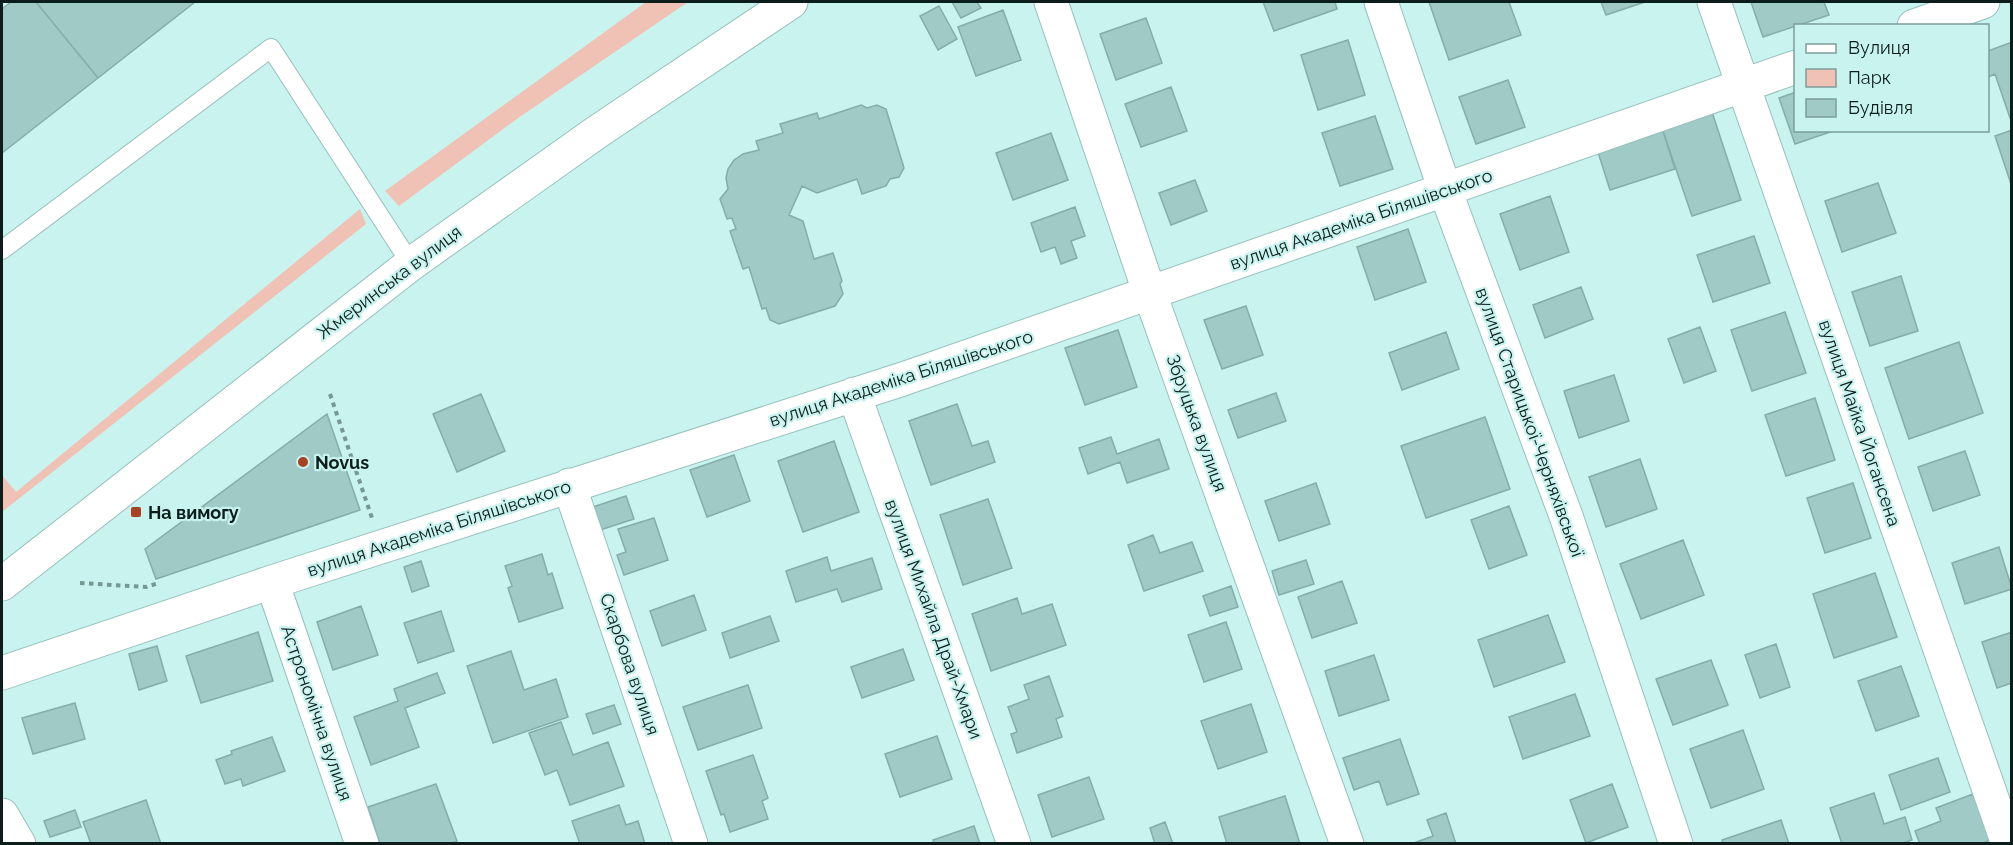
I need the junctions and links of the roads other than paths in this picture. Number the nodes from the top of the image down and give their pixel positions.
1 (791, 2) edge
2 (1051, 2) edge
3 (1382, 2) edge
4 (1714, 2) edge
5 (1983, 2) edge
6 (1920, 24) edge
7 (1794, 68) edge
8 (1742, 86) junction
9 (1445, 190) junction
10 (2, 250) edge
11 (411, 264) junction
12 (1150, 294) junction
13 (854, 394) junction
14 (569, 485) junction
15 (272, 582) junction
16 (2, 584) edge
17 (2, 673) edge
18 (2, 815) edge
19 (19, 843) edge
20 (362, 843) edge
21 (691, 843) edge
22 (1014, 843) edge
23 (1347, 843) edge
24 (1676, 843) edge
25 (2008, 843) edge

1 - 11 street, Жмеринська вулиця
2 - 12 street, Збруцька вулиця
3 - 9 street, вулиця Старицької-Черняхівської
4 - 8 street, вулиця Майка Йогансена
5 - 6 street
7 - 8 street, вулиця Академіка Біляшівського
8 - 9 street, вулиця Академіка Біляшівського
8 - 25 street, вулиця Майка Йогансена
9 - 12 street, вулиця Академіка Біляшівського
9 - 24 street, вулиця Старицької-Черняхівської
10 - 11 lane
11 - 16 street, Жмеринська вулиця
12 - 13 street, вулиця Академіка Біляшівського
12 - 23 street, Збруцька вулиця
13 - 14 street, вулиця Академіка Біляшівського
13 - 22 street, вулиця Михайла Драй-Хмари
14 - 15 street, вулиця Академіка Біляшівського
14 - 21 street, Скарбова вулиця
15 - 17 street, вулиця Академіка Біляшівського
15 - 20 street, Астрономічна вулиця
18 - 19 street

